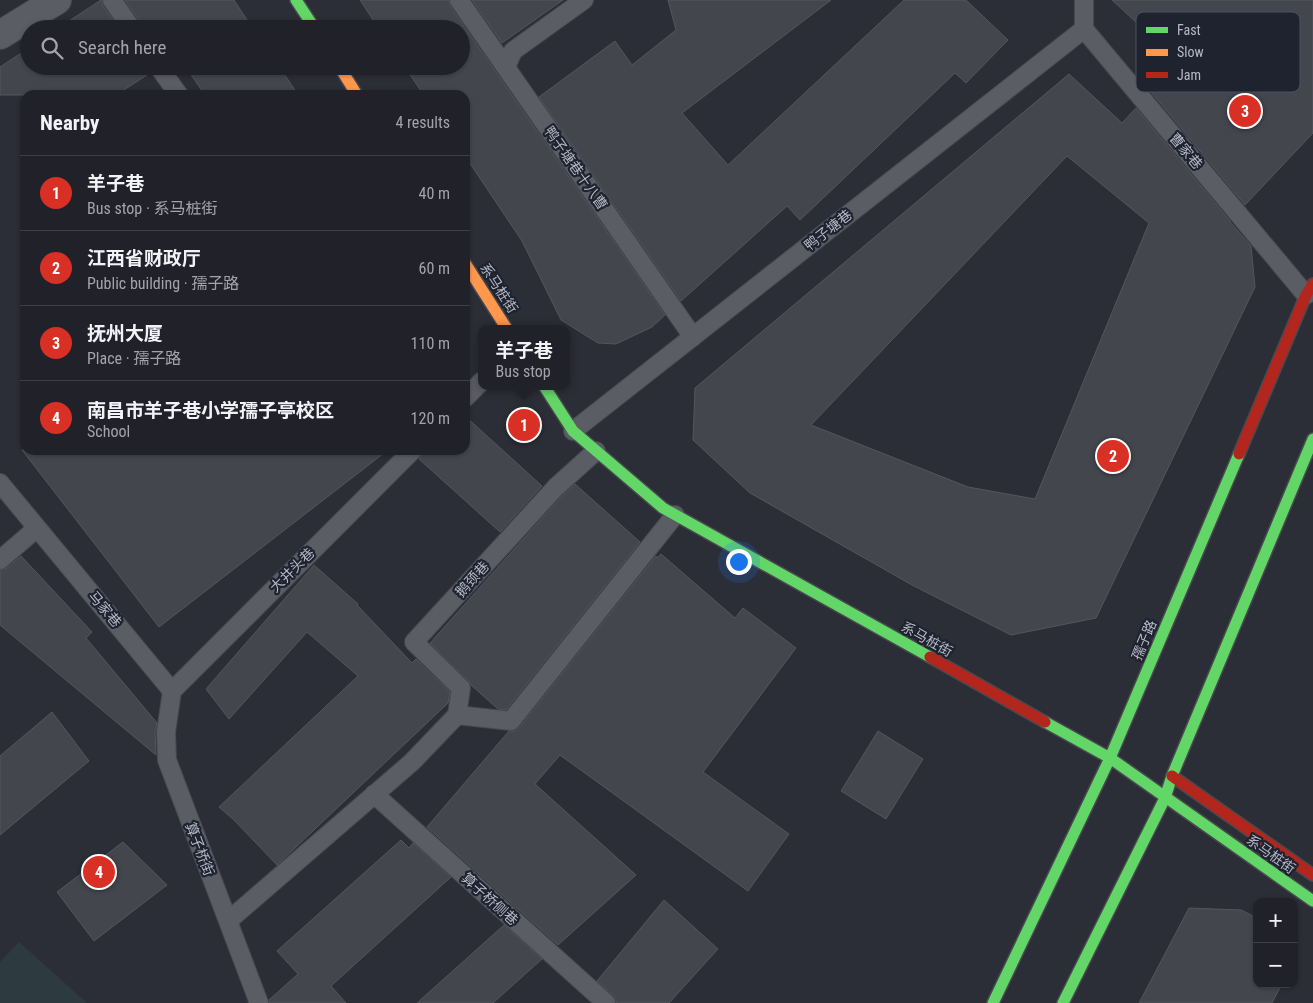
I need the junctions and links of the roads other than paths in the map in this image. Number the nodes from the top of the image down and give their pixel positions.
1 (57, 0) edge
2 (112, 0) edge
3 (296, 0) edge
4 (459, 0) edge
5 (584, 0) edge
6 (1084, 0) edge
7 (24, 20) edge
8 (126, 20) edge
9 (309, 20) edge
10 (20, 23) edge
11 (1084, 29) junction
12 (0, 35) edge
13 (506, 67) junction
14 (165, 75) edge
15 (345, 75) edge
16 (1136, 89) edge
17 (175, 90) edge
18 (354, 90) edge
19 (1138, 92) edge
20 (470, 271) edge
21 (1309, 290) edge
22 (504, 325) edge
23 (693, 337) junction
24 (547, 390) edge
25 (573, 431) junction
26 (1313, 439) edge
27 (596, 451) junction
28 (407, 455) edge
29 (0, 483) edge
30 (675, 515) junction
31 (37, 528) junction
32 (0, 560) edge
33 (172, 690) junction
34 (457, 715) junction
35 (1110, 758) junction
36 (1172, 776) junction
37 (374, 794) junction
38 (1165, 798) junction
39 (1313, 875) edge
40 (1313, 901) edge
41 (228, 922) junction
42 (259, 1003) edge
43 (606, 1003) edge
44 (993, 1003) edge
45 (1063, 1003) edge

1 - 7 street
2 - 8 lane
3 - 9 main road
4 - 13 lane, 鸭子塘巷十八曹
5 - 13 lane
6 - 11 lane
10 - 12 street
11 - 16 lane, 曹家巷
11 - 23 lane, 鸭子塘巷
13 - 23 lane, 鸭子塘巷十八曹
14 - 17 lane
15 - 18 main road
19 - 21 lane, 曹家巷
20 - 22 main road, 系马桩街
21 - 35 main road, 孺子路
23 - 25 lane, 鸭子塘巷
24 - 25 main road, 系马桩街
25 - 27 main road, 系马桩街
26 - 36 main road
27 - 30 main road, 系马桩街
27 - 34 lane, 鹅颈巷
28 - 33 lane, 大井头巷
29 - 31 lane, 马家巷
30 - 34 lane
30 - 35 main road, 系马桩街
31 - 32 lane
31 - 33 lane, 马家巷
33 - 41 lane, 算子桥街
34 - 37 lane
35 - 38 main road, 系马桩街
35 - 44 main road, 孺子路
36 - 38 main road
36 - 39 main road
37 - 41 lane
37 - 43 lane, 算子桥侧巷
38 - 40 main road, 系马桩街
38 - 45 main road
41 - 42 lane, 算子桥街

